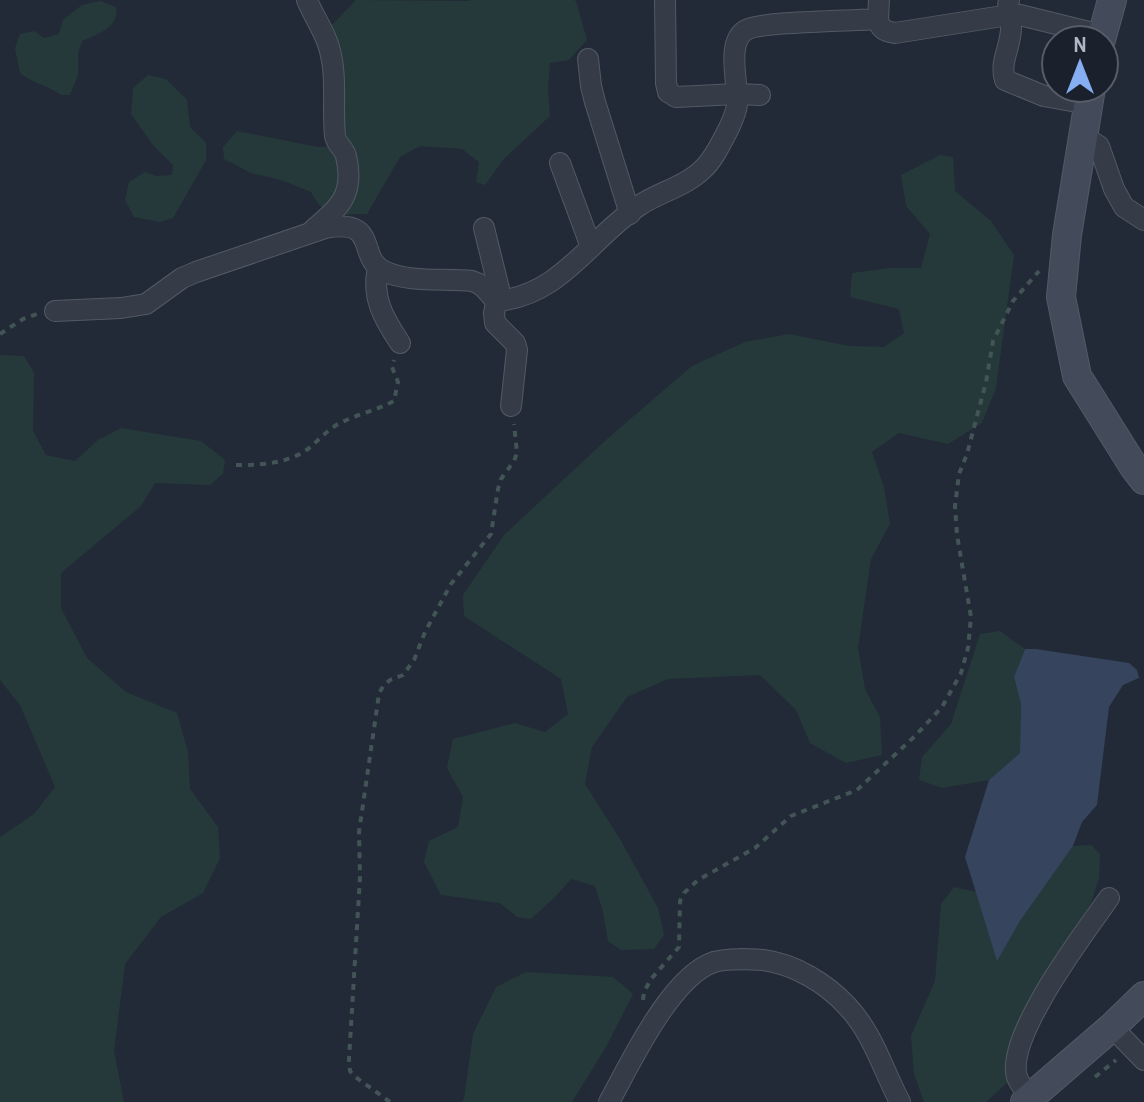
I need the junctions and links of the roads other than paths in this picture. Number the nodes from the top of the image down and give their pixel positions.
1 (307, 0) edge
2 (665, 0) edge
3 (1112, 0) edge
4 (1009, 8) edge
5 (878, 10) edge
6 (1052, 24) edge
7 (1105, 24) edge
8 (588, 59) dead end
9 (737, 94) junction
10 (1040, 94) edge
11 (760, 95) dead end
12 (1088, 104) edge
13 (1083, 136) junction
14 (560, 163) dead end
15 (630, 214) junction
16 (1144, 220) edge
17 (484, 228) dead end
18 (308, 234) junction
19 (591, 247) junction
20 (378, 268) junction
21 (496, 301) junction
22 (55, 311) road end
23 (400, 343) road end
24 (511, 406) road end
25 (1144, 480) edge
26 (1109, 898) dead end
27 (1144, 996) edge
28 (1129, 1044) edge
29 (1028, 1099) edge
30 (609, 1102) edge
31 (900, 1102) edge

1 - 18 street
2 - 9 street
3 - 7 main road
4 - 5 street
4 - 6 street
4 - 10 street
5 - 9 street
8 - 15 street
9 - 11 street
9 - 15 street
12 - 13 main road
13 - 16 street
13 - 25 main road
14 - 19 street
15 - 19 street
17 - 21 street
18 - 20 street
18 - 22 street
19 - 21 street
20 - 21 street
20 - 23 street
21 - 24 street
26 - 29 street
27 - 28 main road
28 - 29 main road
30 - 31 street

